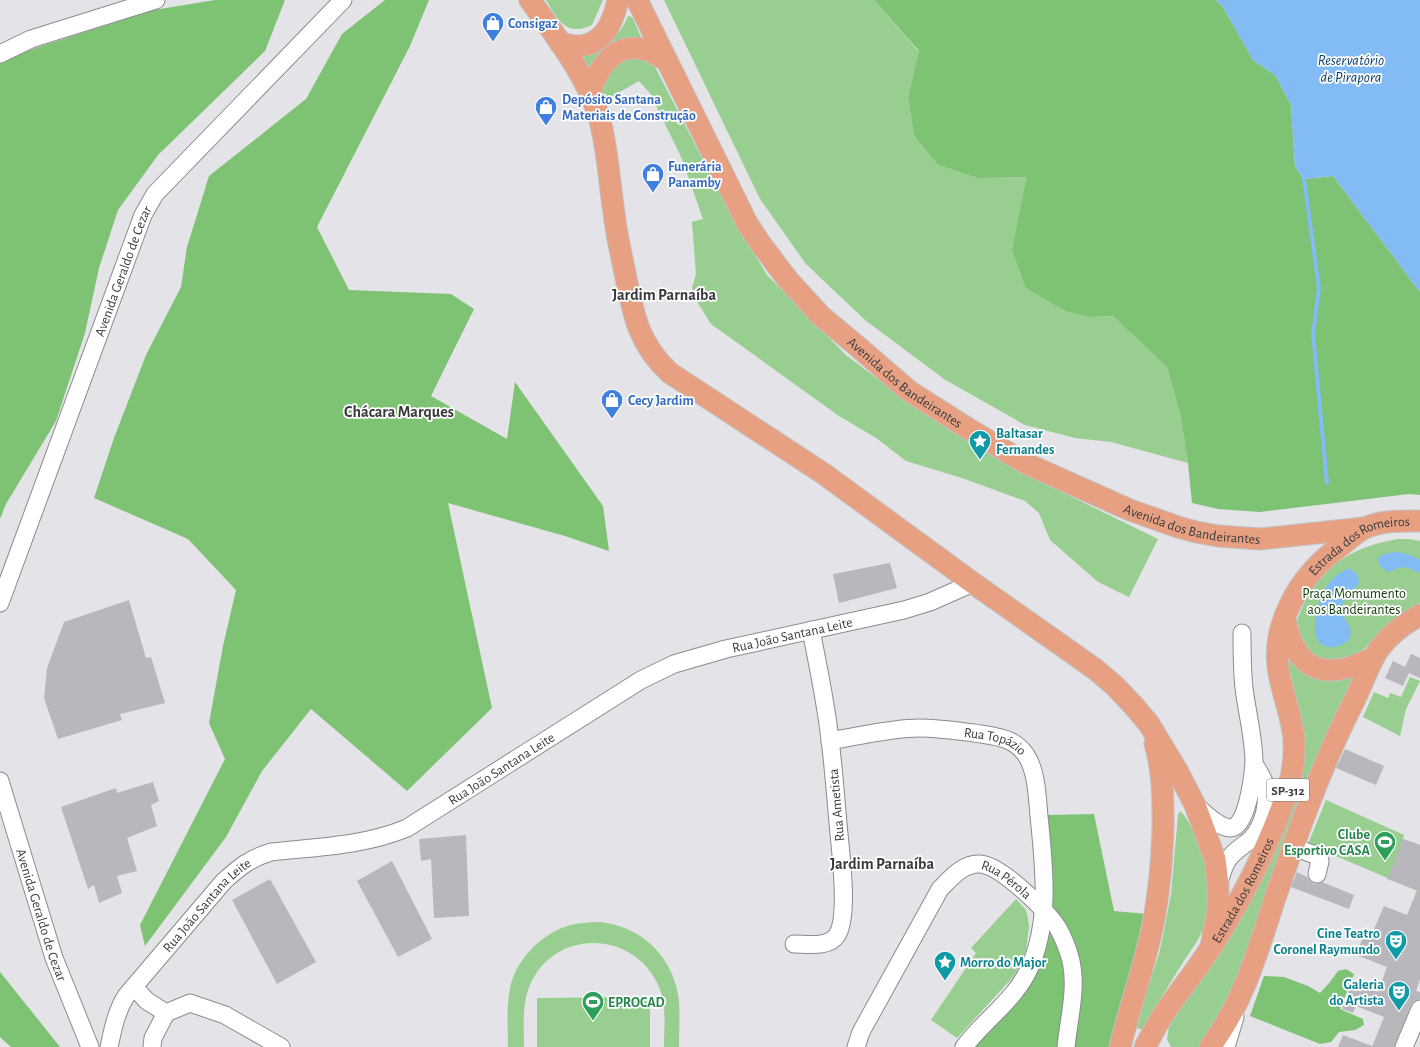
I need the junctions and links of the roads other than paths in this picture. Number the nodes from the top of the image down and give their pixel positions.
1 (156, 0) edge
2 (343, 0) edge
3 (530, 0) edge
4 (618, 0) edge
5 (637, 0) edge
6 (560, 43) junction
7 (0, 54) edge
8 (666, 60) junction
9 (590, 92) junction
10 (1416, 524) edge
11 (1364, 528) junction
12 (972, 583) junction
13 (0, 602) edge
14 (1420, 615) edge
15 (1285, 619) junction
16 (812, 630) junction
17 (1242, 633) dead end
18 (1374, 657) junction
19 (1149, 724) junction
20 (830, 741) junction
21 (1254, 764) junction
22 (0, 781) edge
23 (1195, 805) junction
24 (1293, 847) junction
25 (1317, 874) dead end
26 (1218, 885) junction
27 (1043, 909) junction
28 (794, 944) dead end
29 (1211, 947) junction
30 (134, 987) junction
31 (1240, 998) junction
32 (1420, 1009) edge
33 (166, 1013) junction
34 (1157, 1046) edge
35 (90, 1047) edge
36 (109, 1047) edge
37 (152, 1047) edge
38 (281, 1047) edge
39 (856, 1047) edge
40 (964, 1047) edge
41 (1066, 1047) edge
42 (1120, 1047) edge
43 (1210, 1047) edge
44 (1226, 1047) edge
45 (1404, 1047) edge

1 - 7 street
2 - 13 street, Avenida Geraldo de Cezar
3 - 6 main road
4 - 6 main road
5 - 8 main road, Avenida dos Bandeirantes
6 - 9 main road
8 - 9 main road
8 - 11 main road, Avenida dos Bandeirantes
9 - 12 main road
10 - 11 main road, Estrada dos Romeiros / SP-312
11 - 15 main road, Estrada dos Romeiros / SP-312
12 - 16 street, Rua João Santana Leite
12 - 19 main road
14 - 18 main road, Estrada dos Romeiros / SP-312
15 - 18 main road
15 - 29 main road, Estrada dos Romeiros / SP-312
16 - 20 street, Rua Ametista
16 - 30 street, Rua João Santana Leite
17 - 21 street
18 - 24 main road, Estrada dos Romeiros / SP-312
19 - 23 main road
19 - 42 main road
20 - 27 street, Rua Topázio
20 - 28 street, Rua Ametista
21 - 23 street
21 - 26 street
22 - 35 street, Avenida Geraldo de Cezar
23 - 26 main road
24 - 25 street
24 - 31 main road, Estrada dos Romeiros / SP-312
26 - 29 main road
27 - 39 street, Rua Pérola
27 - 40 street, Rua Pérola
27 - 41 street
29 - 34 main road, Estrada dos Romeiros / SP-312
30 - 33 street
30 - 36 street, Rua João Santana Leite
31 - 43 main road, Estrada dos Romeiros / SP-312
31 - 44 street
32 - 45 street
33 - 37 street
33 - 38 street

